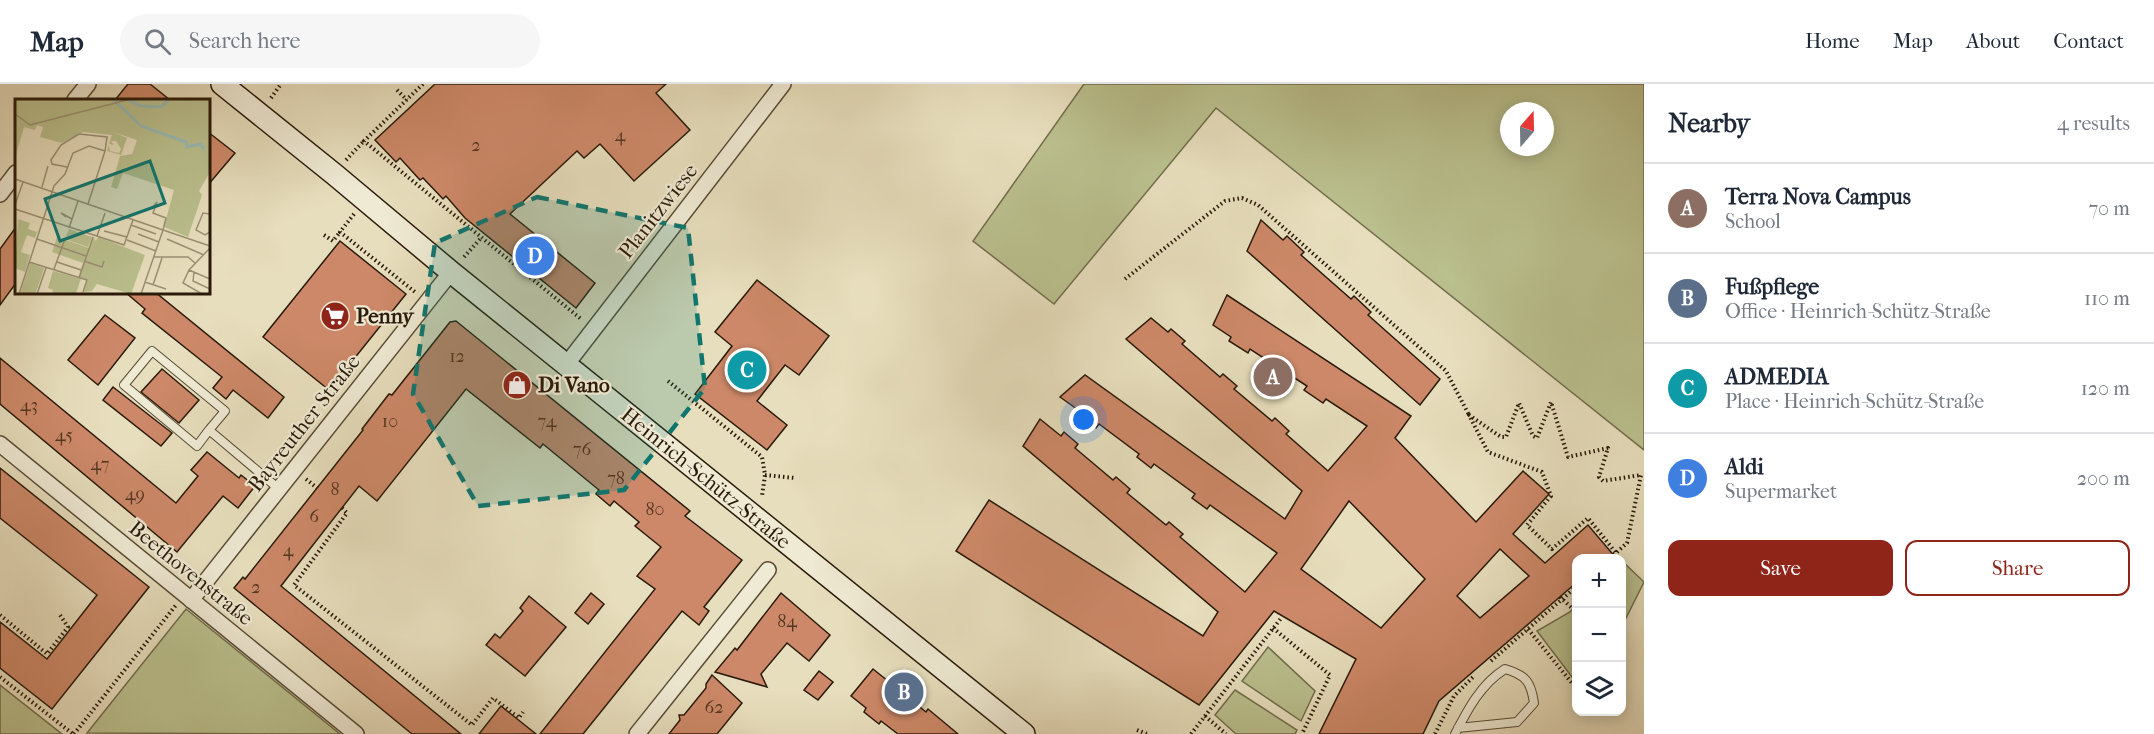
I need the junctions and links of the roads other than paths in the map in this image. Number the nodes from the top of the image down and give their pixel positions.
1 (88, 84) edge
2 (222, 84) edge
3 (783, 84) edge
4 (76, 99) edge
5 (15, 174) edge
6 (0, 194) edge
7 (451, 272) junction
8 (566, 365) junction
9 (210, 430) junction
10 (0, 444) edge
11 (279, 489) junction
12 (768, 570) dead end
13 (188, 597) junction
14 (1456, 731) edge
15 (356, 734) edge
16 (636, 734) edge
17 (1024, 734) edge

1 - 4 street
2 - 7 main road, Heinrich-Schütz-Straße
3 - 8 street, Planitzwiese
5 - 6 street
7 - 8 main road, Heinrich-Schütz-Straße
7 - 11 street, Bayreuther Straße
8 - 17 main road, Heinrich-Schütz-Straße
9 - 9 lane
9 - 11 lane
10 - 13 street, Beethovenstraße
11 - 13 street, Bayreuther Straße
12 - 16 street
13 - 15 street, Beethovenstraße
14 - 14 lane

